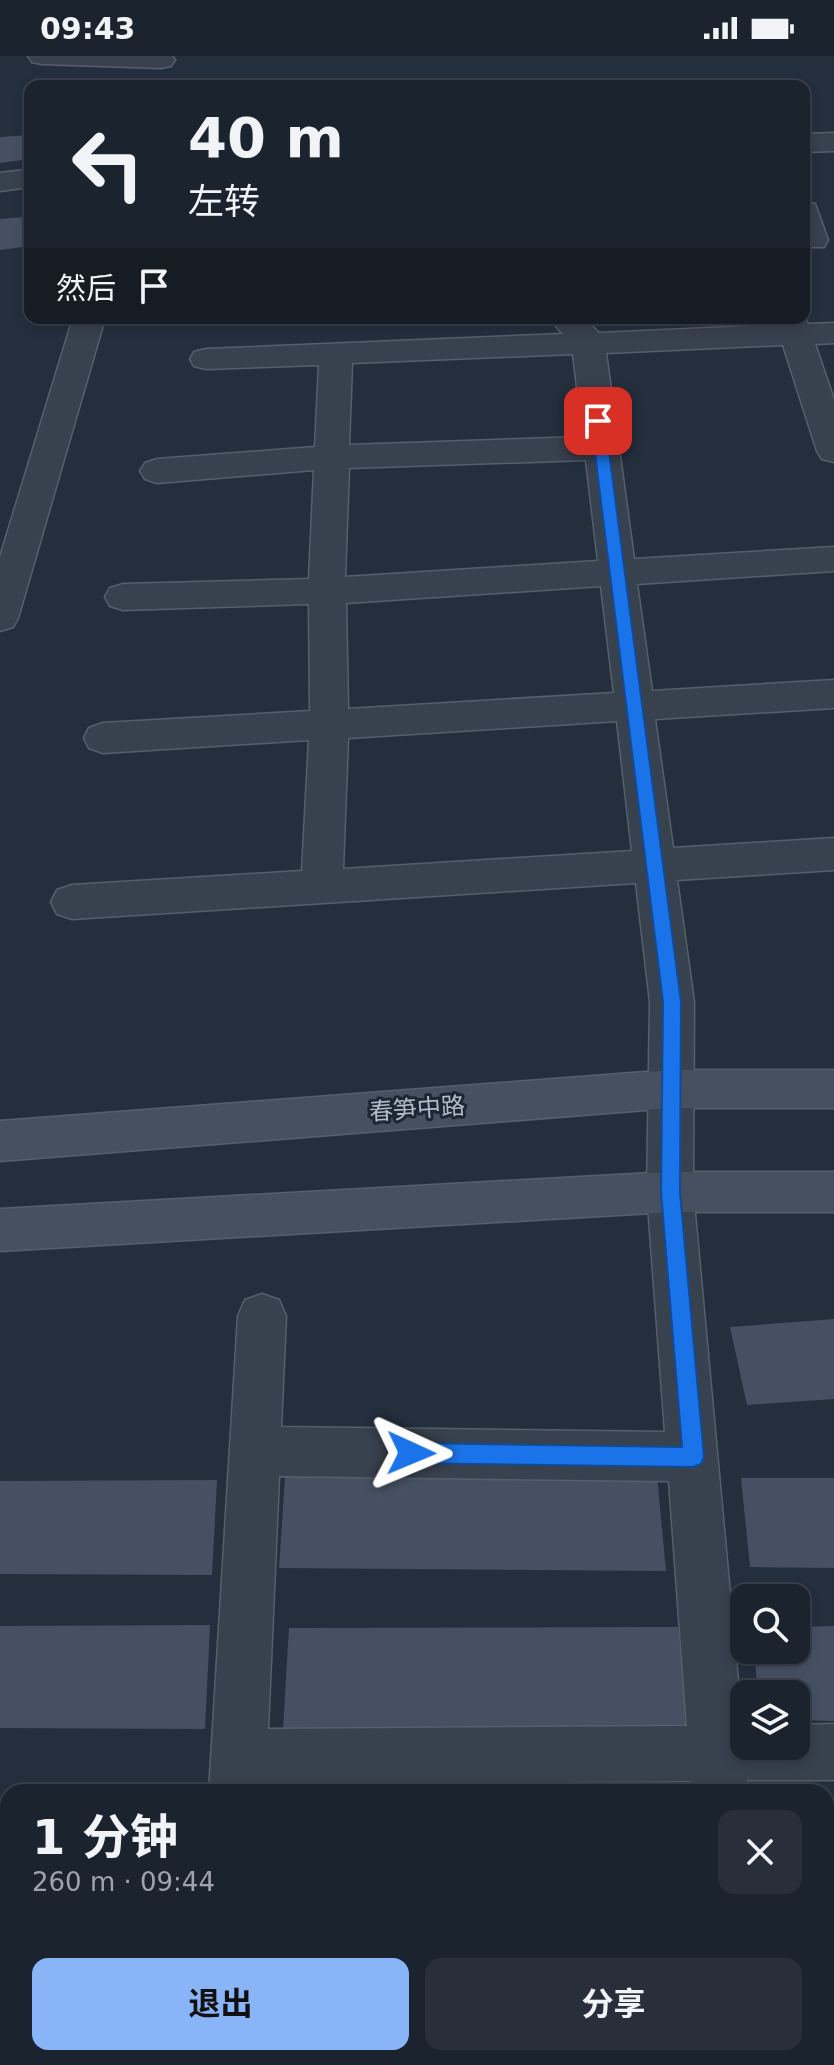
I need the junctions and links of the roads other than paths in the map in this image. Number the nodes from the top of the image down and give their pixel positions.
1 (42, 56) edge
2 (159, 67) edge
3 (834, 142) edge
4 (810, 143) edge
5 (87, 324) edge
6 (792, 326) edge
7 (576, 329) edge
8 (834, 333) edge
9 (336, 351) junction
10 (206, 359) dead end
11 (602, 448) junction
12 (834, 451) edge
13 (332, 457) junction
14 (157, 471) dead end
15 (834, 559) edge
16 (618, 571) junction
17 (327, 591) junction
18 (123, 597) dead end
19 (0, 618) edge
20 (834, 694) edge
21 (634, 705) junction
22 (329, 724) junction
23 (103, 738) dead end
24 (834, 854) edge
25 (655, 863) junction
26 (322, 885) junction
27 (72, 902) dead end
28 (671, 1089) junction
29 (834, 1089) edge
30 (0, 1141) edge
31 (670, 1192) junction
32 (834, 1192) edge
33 (0, 1230) edge
34 (262, 1316) dead end
35 (255, 1451) junction
36 (693, 1457) junction
37 (834, 1752) edge
38 (719, 1772) edge
39 (238, 1775) edge

1 - 2 street
3 - 4 street
5 - 19 street
6 - 7 street
6 - 8 street
6 - 12 street
7 - 9 street
7 - 11 street
9 - 10 street
9 - 13 street
11 - 13 street
11 - 16 street
13 - 14 street
13 - 17 street
15 - 16 street
16 - 17 street
16 - 21 street
17 - 18 street
17 - 22 street
20 - 21 street
21 - 22 street
21 - 25 street
22 - 23 street
22 - 26 street
24 - 25 street
25 - 26 street
25 - 28 street
26 - 27 street
28 - 29 main road, 春笋中路
28 - 30 main road, 春笋中路
28 - 31 street
31 - 32 main road
31 - 33 main road
31 - 36 street
34 - 35 street
35 - 36 street
35 - 39 street
36 - 38 street
37 - 38 street
38 - 39 street

